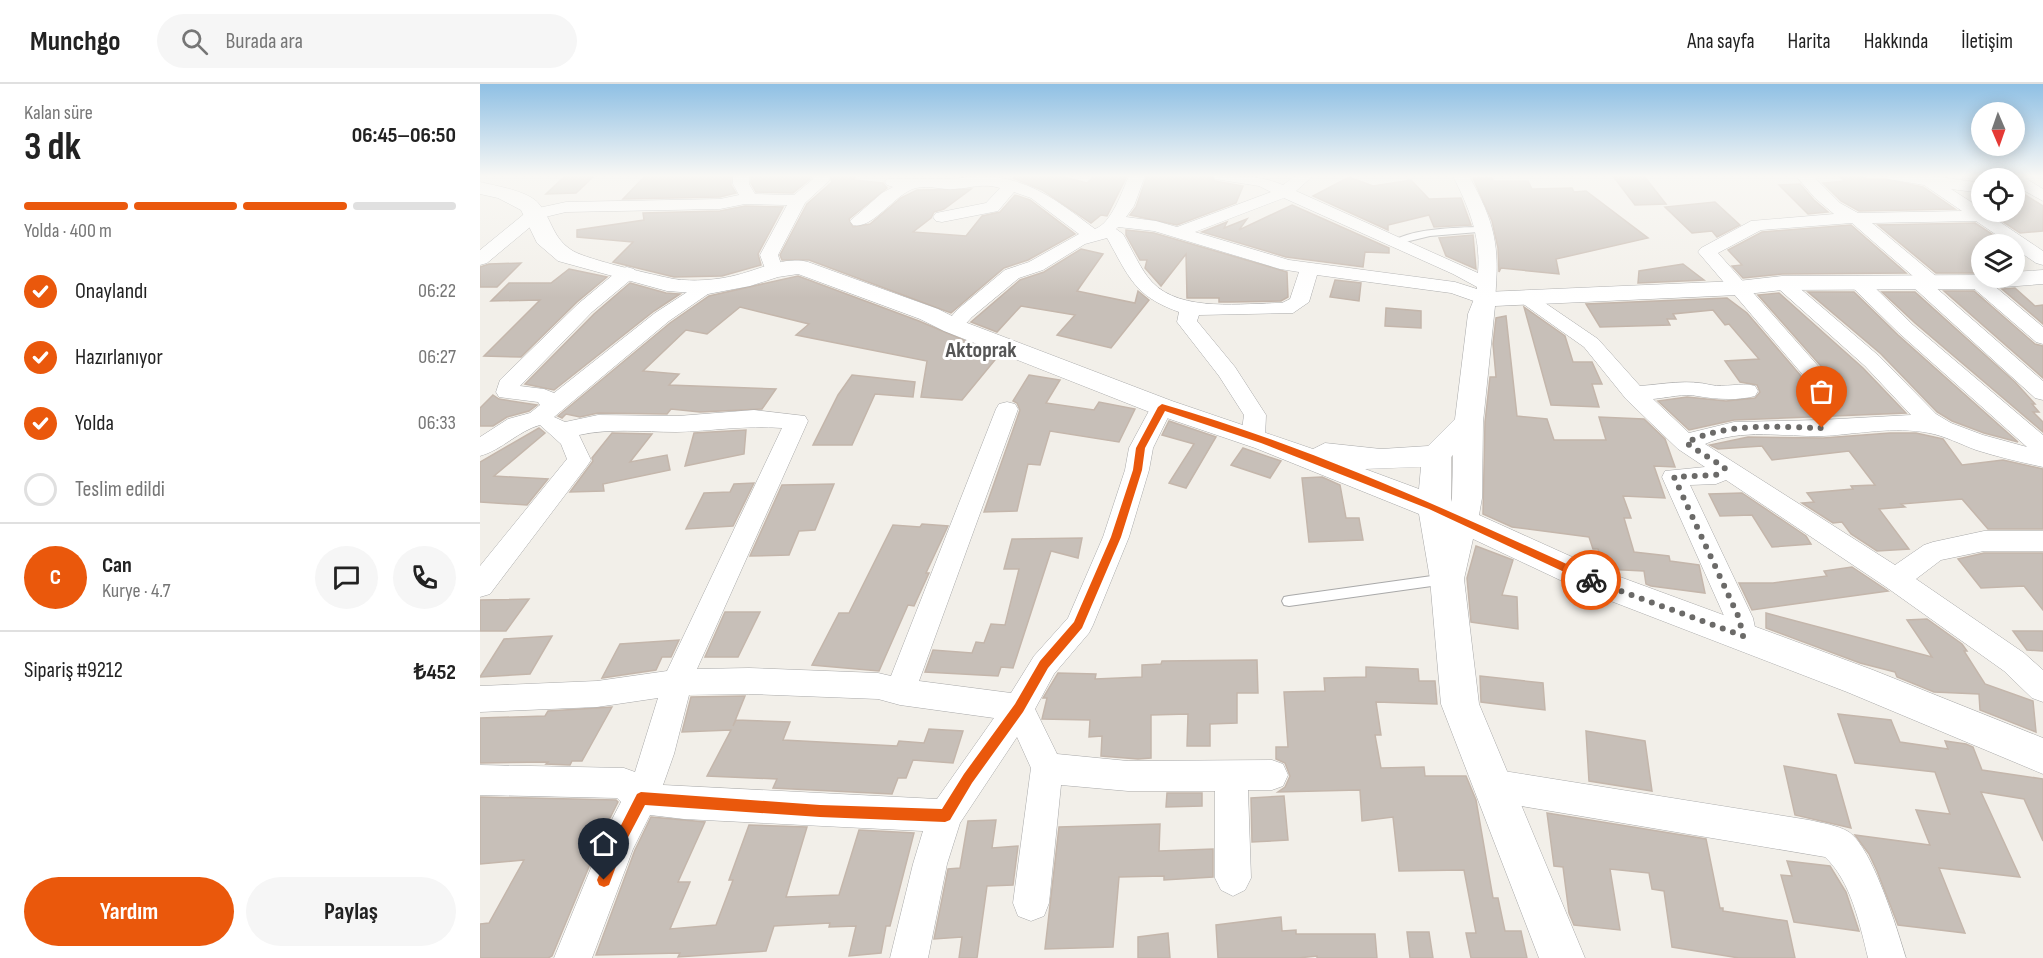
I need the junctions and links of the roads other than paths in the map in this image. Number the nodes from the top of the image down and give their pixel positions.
1 (533, 217) edge
2 (537, 217) edge
3 (789, 217) edge
4 (864, 217) edge
5 (1081, 217) edge
6 (1116, 217) edge
7 (1218, 217) edge
8 (1342, 217) edge
9 (1481, 217) edge
10 (1848, 217) edge
11 (1931, 217) edge
12 (1856, 218) junction
13 (859, 221) dead end
14 (1989, 222) edge
15 (1104, 229) junction
16 (1487, 229) junction
17 (1180, 232) junction
18 (1397, 241) junction
19 (480, 259) edge
20 (2043, 259) edge
21 (1309, 269) junction
22 (774, 270) junction
23 (627, 273) junction
24 (2043, 277) edge
25 (2025, 278) edge
26 (1858, 282) junction
27 (1924, 282) junction
28 (1971, 282) edge
29 (1782, 283) junction
30 (708, 287) junction
31 (1738, 288) junction
32 (1985, 288) edge
33 (1486, 292) junction
34 (1522, 296) junction
35 (1190, 309) junction
36 (953, 326) junction
37 (2043, 338) edge
38 (1822, 384) dead end
39 (1747, 390) dead end
40 (2043, 393) edge
41 (1634, 394) junction
42 (1162, 407) junction
43 (1007, 409) dead end
44 (551, 417) junction
45 (1469, 422) junction
46 (1952, 432) junction
47 (1259, 439) junction
48 (1686, 443) junction
49 (480, 448) edge
50 (2043, 449) edge
51 (1437, 454) junction
52 (2043, 459) edge
53 (1725, 468) junction
54 (1367, 483) junction
55 (1433, 507) junction
56 (1462, 522) junction
57 (2043, 541) edge
58 (1447, 579) junction
59 (1896, 579) junction
60 (480, 586) edge
61 (1289, 601) dead end
62 (1743, 636) junction
63 (2013, 662) junction
64 (2043, 668) edge
65 (679, 682) junction
66 (2043, 689) edge
67 (900, 692) junction
68 (480, 699) edge
69 (1019, 708) junction
70 (2043, 756) edge
71 (1047, 768) junction
72 (1272, 776) dead end
73 (1231, 777) junction
74 (480, 780) edge
75 (1491, 785) junction
76 (641, 798) junction
77 (945, 816) junction
78 (1233, 878) dead end
79 (1031, 903) dead end
80 (573, 958) edge
81 (909, 958) edge
82 (1562, 958) edge
83 (1887, 958) edge

1 - 19 street
2 - 23 street
3 - 22 street
4 - 13 street
5 - 15 street
6 - 15 street
7 - 17 street
8 - 18 street
9 - 16 street
10 - 12 street
11 - 12 street
12 - 27 street
12 - 31 street
14 - 20 street
15 - 17 street
15 - 35 street
15 - 36 street
16 - 18 lane
16 - 33 street
17 - 21 street
18 - 33 street
21 - 33 street
21 - 35 street
22 - 30 street
22 - 36 street
23 - 30 street
23 - 44 street
24 - 25 street
26 - 27 street
26 - 29 street
26 - 50 street
27 - 28 street
27 - 40 street
29 - 31 street
29 - 46 street
30 - 44 street
31 - 34 street
31 - 38 street
32 - 37 street
33 - 34 street
33 - 45 street
34 - 41 street
35 - 47 street
36 - 42 street
39 - 41 street
41 - 48 street
42 - 47 street
42 - 69 street
43 - 67 street
44 - 49 street
44 - 60 street
44 - 65 street
45 - 51 street
45 - 56 street
46 - 48 street
46 - 52 street
47 - 51 street
47 - 54 street
48 - 53 street
51 - 55 street
53 - 59 street
53 - 62 street
54 - 55 street
54 - 58 street
55 - 56 street
55 - 58 street
56 - 58 street
56 - 62 street
57 - 59 street
58 - 61 lane
58 - 75 street
59 - 63 street
62 - 70 street
63 - 64 street
63 - 66 street
65 - 67 street
65 - 68 street
65 - 76 street
67 - 69 street
69 - 71 street
69 - 77 street
71 - 73 street
71 - 79 street
72 - 73 street
73 - 78 street
74 - 76 street
75 - 82 street
75 - 83 street
76 - 77 street
76 - 80 street
77 - 81 street

